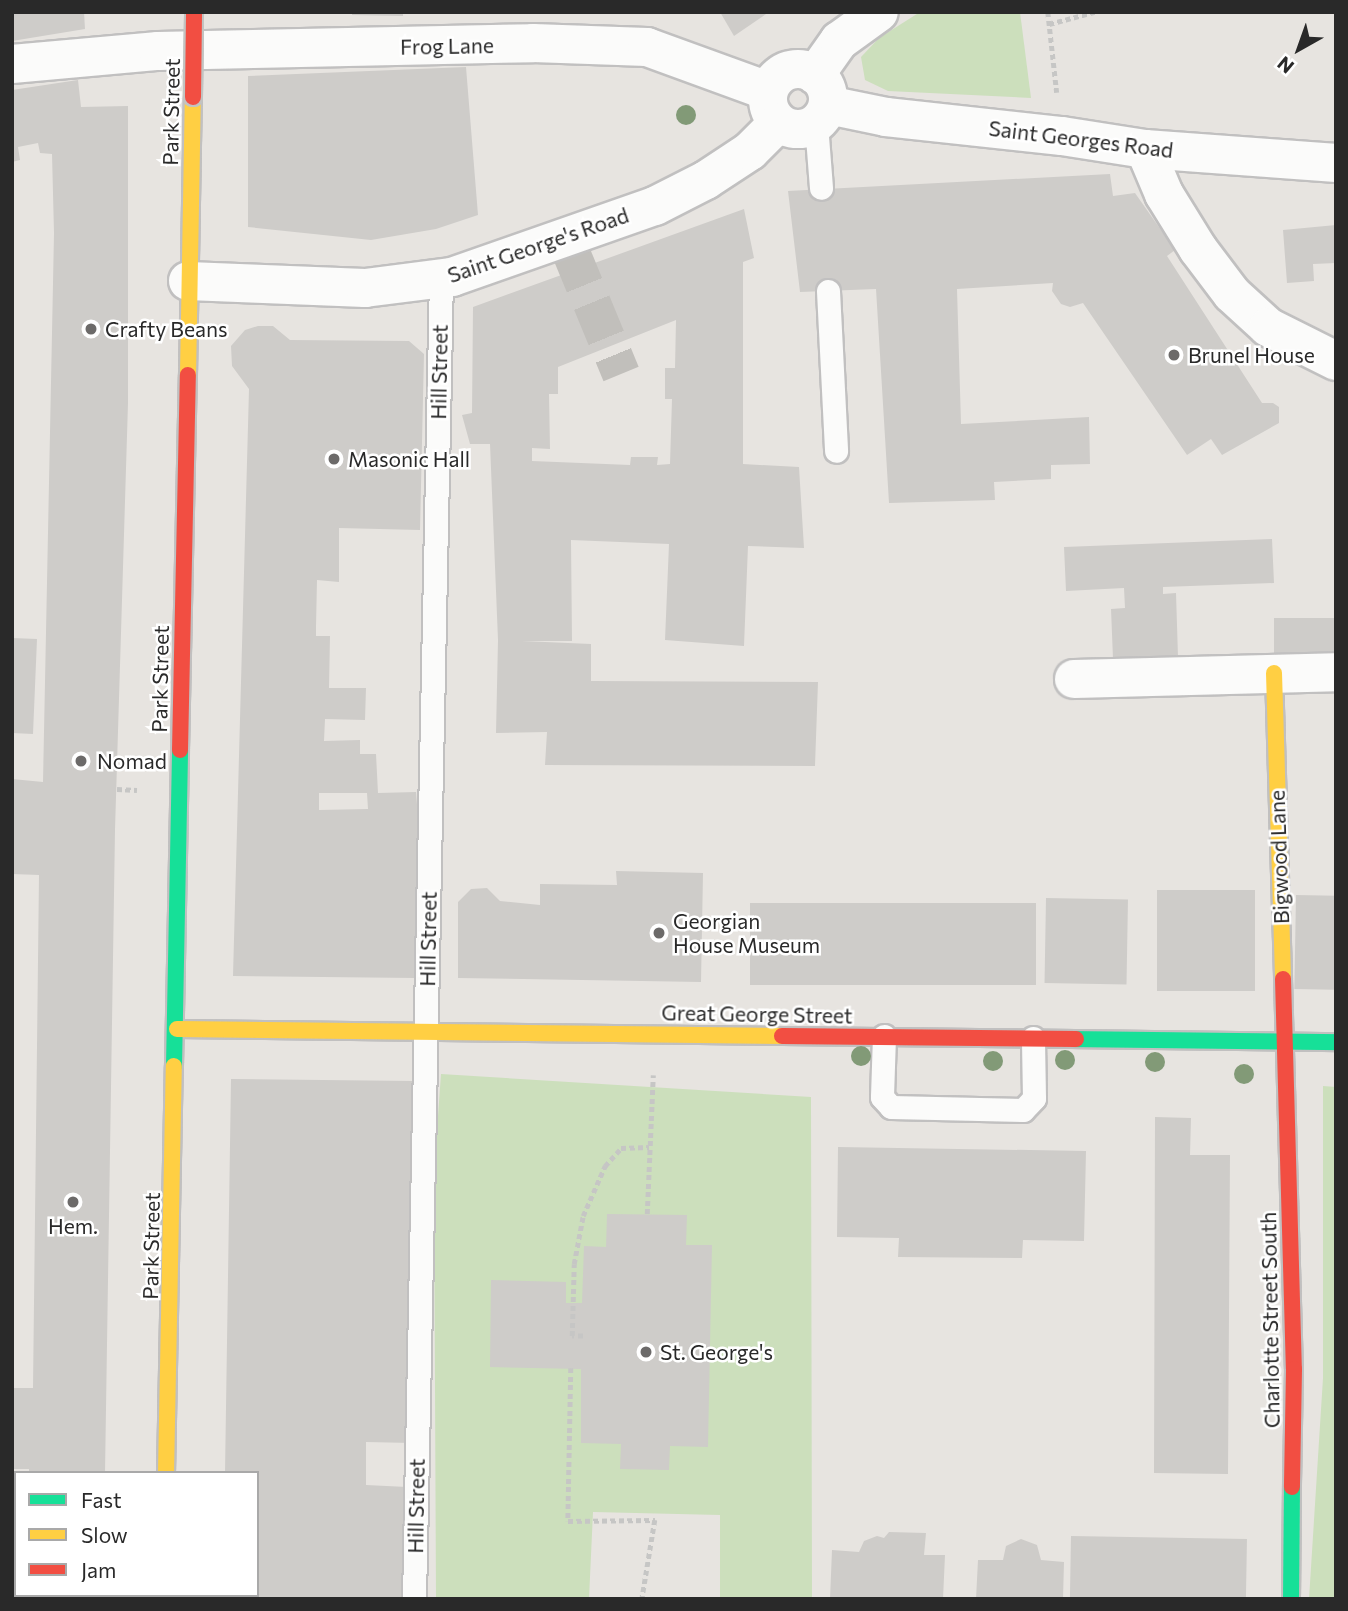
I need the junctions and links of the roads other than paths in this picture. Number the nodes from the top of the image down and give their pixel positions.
1 (194, 12) edge
2 (879, 12) edge
3 (12, 64) edge
4 (820, 101) junction
5 (773, 107) junction
6 (1145, 149) junction
7 (1336, 163) edge
8 (821, 188) dead end
9 (441, 279) junction
10 (188, 281) junction
11 (828, 291) dead end
12 (1336, 361) edge
13 (836, 451) dead end
14 (1336, 672) edge
15 (1274, 673) junction
16 (1074, 679) dead end
17 (177, 1028) junction
18 (426, 1031) junction
19 (884, 1036) junction
20 (1033, 1038) junction
21 (1284, 1042) junction
22 (1336, 1042) edge
23 (166, 1471) edge
24 (414, 1599) edge
25 (1291, 1599) edge

1 - 10 street, Park Street, bridge
2 - 4 street
3 - 5 street, Frog Lane
4 - 5 street, Frog Lane
4 - 5 street, Saint George's Road
4 - 6 street, Saint Georges Road
4 - 8 lane
5 - 9 street, Saint George's Road
6 - 7 street, Saint Georges Road
6 - 12 street
9 - 10 street, Saint George's Road
9 - 18 lane, Hill Street
10 - 17 street, Park Street
11 - 13 lane
14 - 15 street
15 - 16 street
15 - 21 street, Bigwood Lane
17 - 18 street, Great George Street
17 - 23 street, Park Street
18 - 19 street, Great George Street
18 - 24 lane, Hill Street
19 - 20 street, Great George Street
19 - 20 lane
20 - 21 street, Great George Street
21 - 22 street, Great George Street
21 - 25 street, Charlotte Street South

